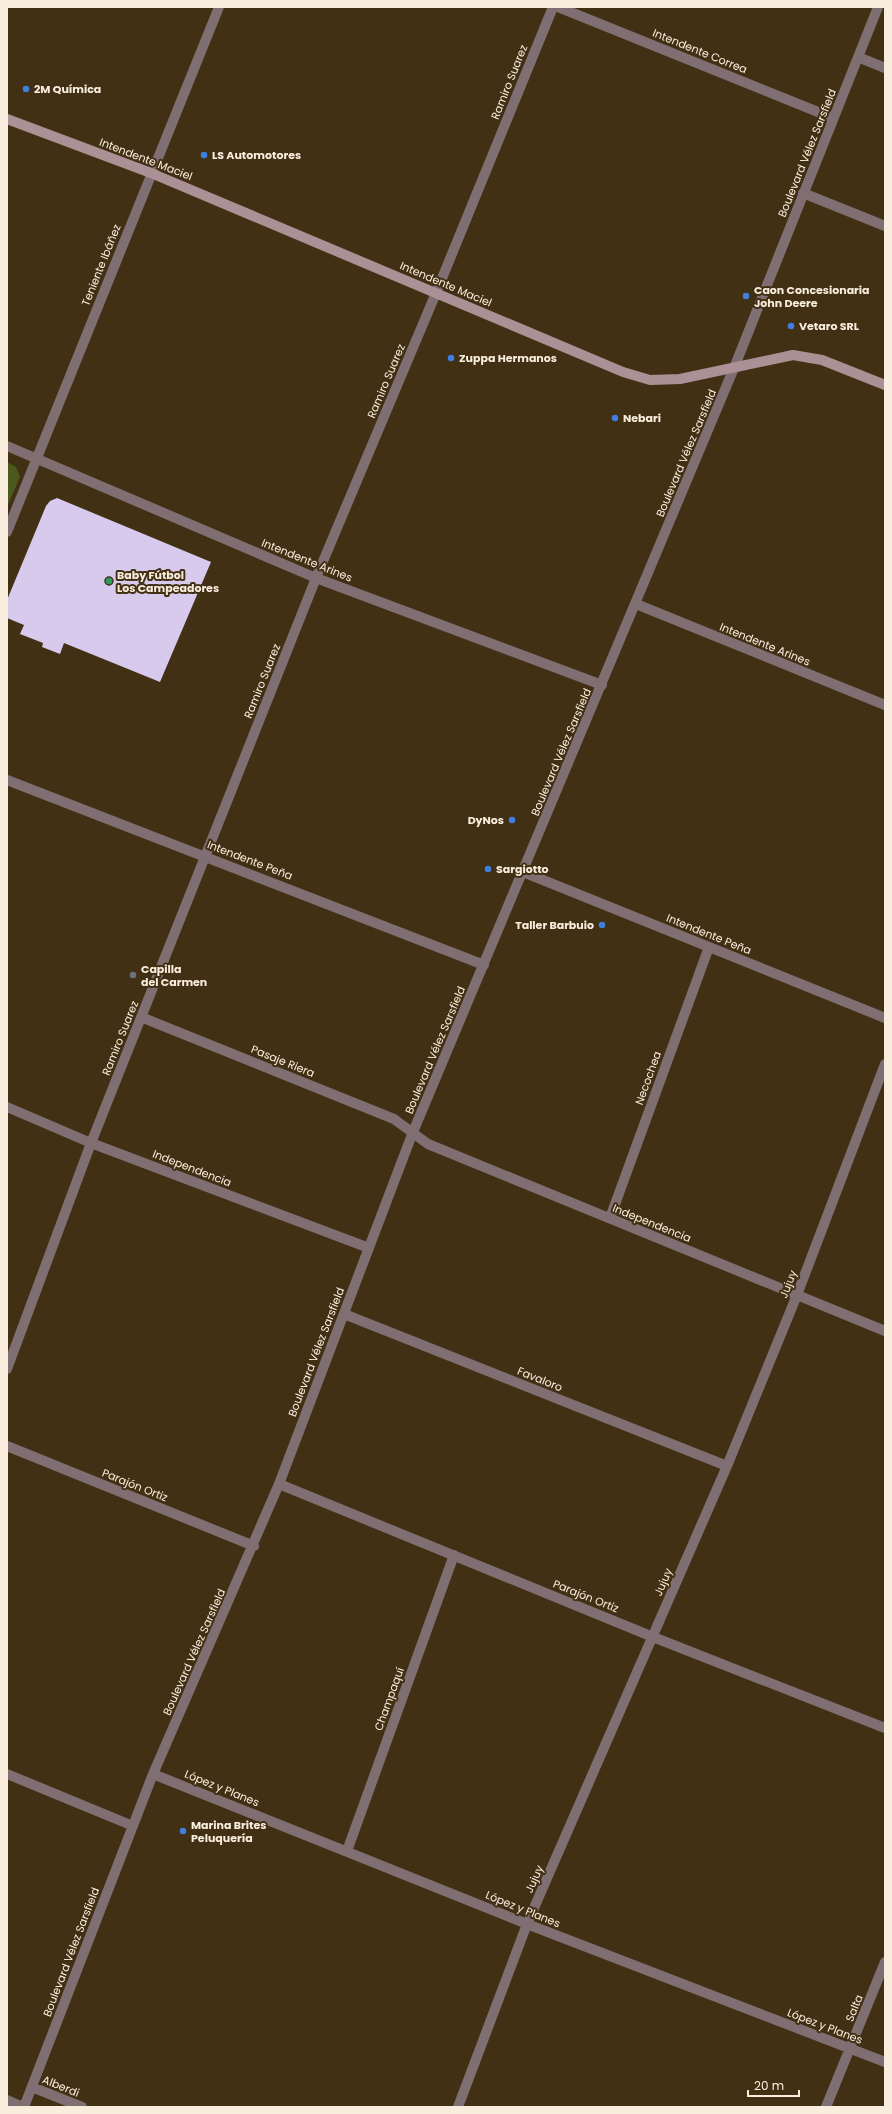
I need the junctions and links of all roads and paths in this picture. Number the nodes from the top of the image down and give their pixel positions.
1 (219, 7) edge
2 (553, 7) edge
3 (558, 7) edge
4 (878, 7) edge
5 (858, 57) junction
6 (885, 68) edge
7 (834, 118) junction
8 (7, 119) edge
9 (151, 173) junction
10 (803, 193) junction
11 (885, 226) edge
12 (436, 293) junction
13 (734, 368) junction
14 (885, 385) edge
15 (7, 446) edge
16 (36, 458) junction
17 (7, 532) edge
18 (316, 578) junction
19 (636, 604) junction
20 (602, 685) junction
21 (885, 705) edge
22 (7, 780) edge
23 (206, 856) junction
24 (523, 872) junction
25 (709, 947) junction
26 (484, 965) junction
27 (141, 1017) junction
28 (885, 1018) edge
29 (885, 1064) edge
30 (7, 1107) edge
31 (414, 1132) junction
32 (91, 1143) junction
33 (610, 1218) junction
34 (369, 1248) junction
35 (797, 1295) junction
36 (344, 1314) junction
37 (885, 1331) edge
38 (7, 1369) edge
39 (7, 1446) edge
40 (727, 1466) junction
41 (279, 1484) junction
42 (254, 1546) junction
43 (454, 1555) junction
44 (653, 1636) junction
45 (885, 1728) edge
46 (7, 1774) edge
47 (153, 1774) junction
48 (133, 1826) junction
49 (347, 1852) junction
50 (527, 1924) junction
51 (885, 1962) edge
52 (850, 2048) junction
53 (885, 2062) edge
54 (32, 2087) junction
55 (7, 2100) edge
56 (24, 2107) edge
57 (82, 2107) edge
58 (458, 2107) edge
59 (826, 2107) edge

1 - 9 street, Teniente Ibáñez
2 - 12 street, Ramiro Suarez
3 - 7 street, Intendente Correa
4 - 5 street, Boulevard Vélez Sarsfield
5 - 6 street
5 - 7 street, Boulevard Vélez Sarsfield
7 - 10 street, Boulevard Vélez Sarsfield
8 - 9 main road, Intendente Maciel
9 - 12 main road, Intendente Maciel
9 - 16 street, Teniente Ibáñez
10 - 11 street
10 - 13 street, Boulevard Vélez Sarsfield
12 - 13 main road, Intendente Maciel
12 - 18 street, Ramiro Suarez
13 - 14 main road, Intendente Maciel
13 - 19 street, Boulevard Vélez Sarsfield
15 - 16 street, Intendente Arines
16 - 17 street, Teniente Ibáñez
16 - 18 street, Intendente Arines
18 - 20 street, Intendente Arines
18 - 23 street, Ramiro Suarez
19 - 20 street, Boulevard Vélez Sarsfield
19 - 21 street, Intendente Arines
20 - 24 street, Boulevard Vélez Sarsfield
22 - 23 street, Intendente Peña
23 - 26 street, Intendente Peña
23 - 27 street, Ramiro Suarez
24 - 25 street, Intendente Peña
24 - 26 street, Boulevard Vélez Sarsfield
25 - 28 street, Intendente Peña
25 - 33 street, Necochea
26 - 31 street, Boulevard Vélez Sarsfield
27 - 31 street, Pasaje Riera
27 - 32 street, Ramiro Suarez
29 - 35 street, Jujuy
30 - 32 street, Independencia
31 - 33 street, Independencia
31 - 34 street, Boulevard Vélez Sarsfield
32 - 34 street, Independencia
32 - 38 street, Ramiro Suarez
33 - 35 street, Independencia
34 - 36 street, Boulevard Vélez Sarsfield
35 - 37 street, Independencia
35 - 40 street, Jujuy
36 - 40 street, Favaloro
36 - 41 street, Boulevard Vélez Sarsfield
39 - 42 street, Parajón Ortiz
40 - 44 street, Jujuy
41 - 42 street, Boulevard Vélez Sarsfield
41 - 43 street, Parajón Ortiz
42 - 47 street, Boulevard Vélez Sarsfield
43 - 44 street, Parajón Ortiz
43 - 49 street, Champaquí
44 - 45 street, Parajón Ortiz
44 - 50 street, Jujuy
46 - 48 street
47 - 48 street, Boulevard Vélez Sarsfield
47 - 49 street, López y Planes
48 - 54 street, Boulevard Vélez Sarsfield
49 - 50 street, López y Planes
50 - 52 street, López y Planes
50 - 58 street, Jujuy
51 - 52 street, Salta
52 - 53 street, López y Planes
52 - 59 street, Salta
54 - 56 street, Boulevard Vélez Sarsfield
54 - 57 street, Alberdi
55 - 56 street

